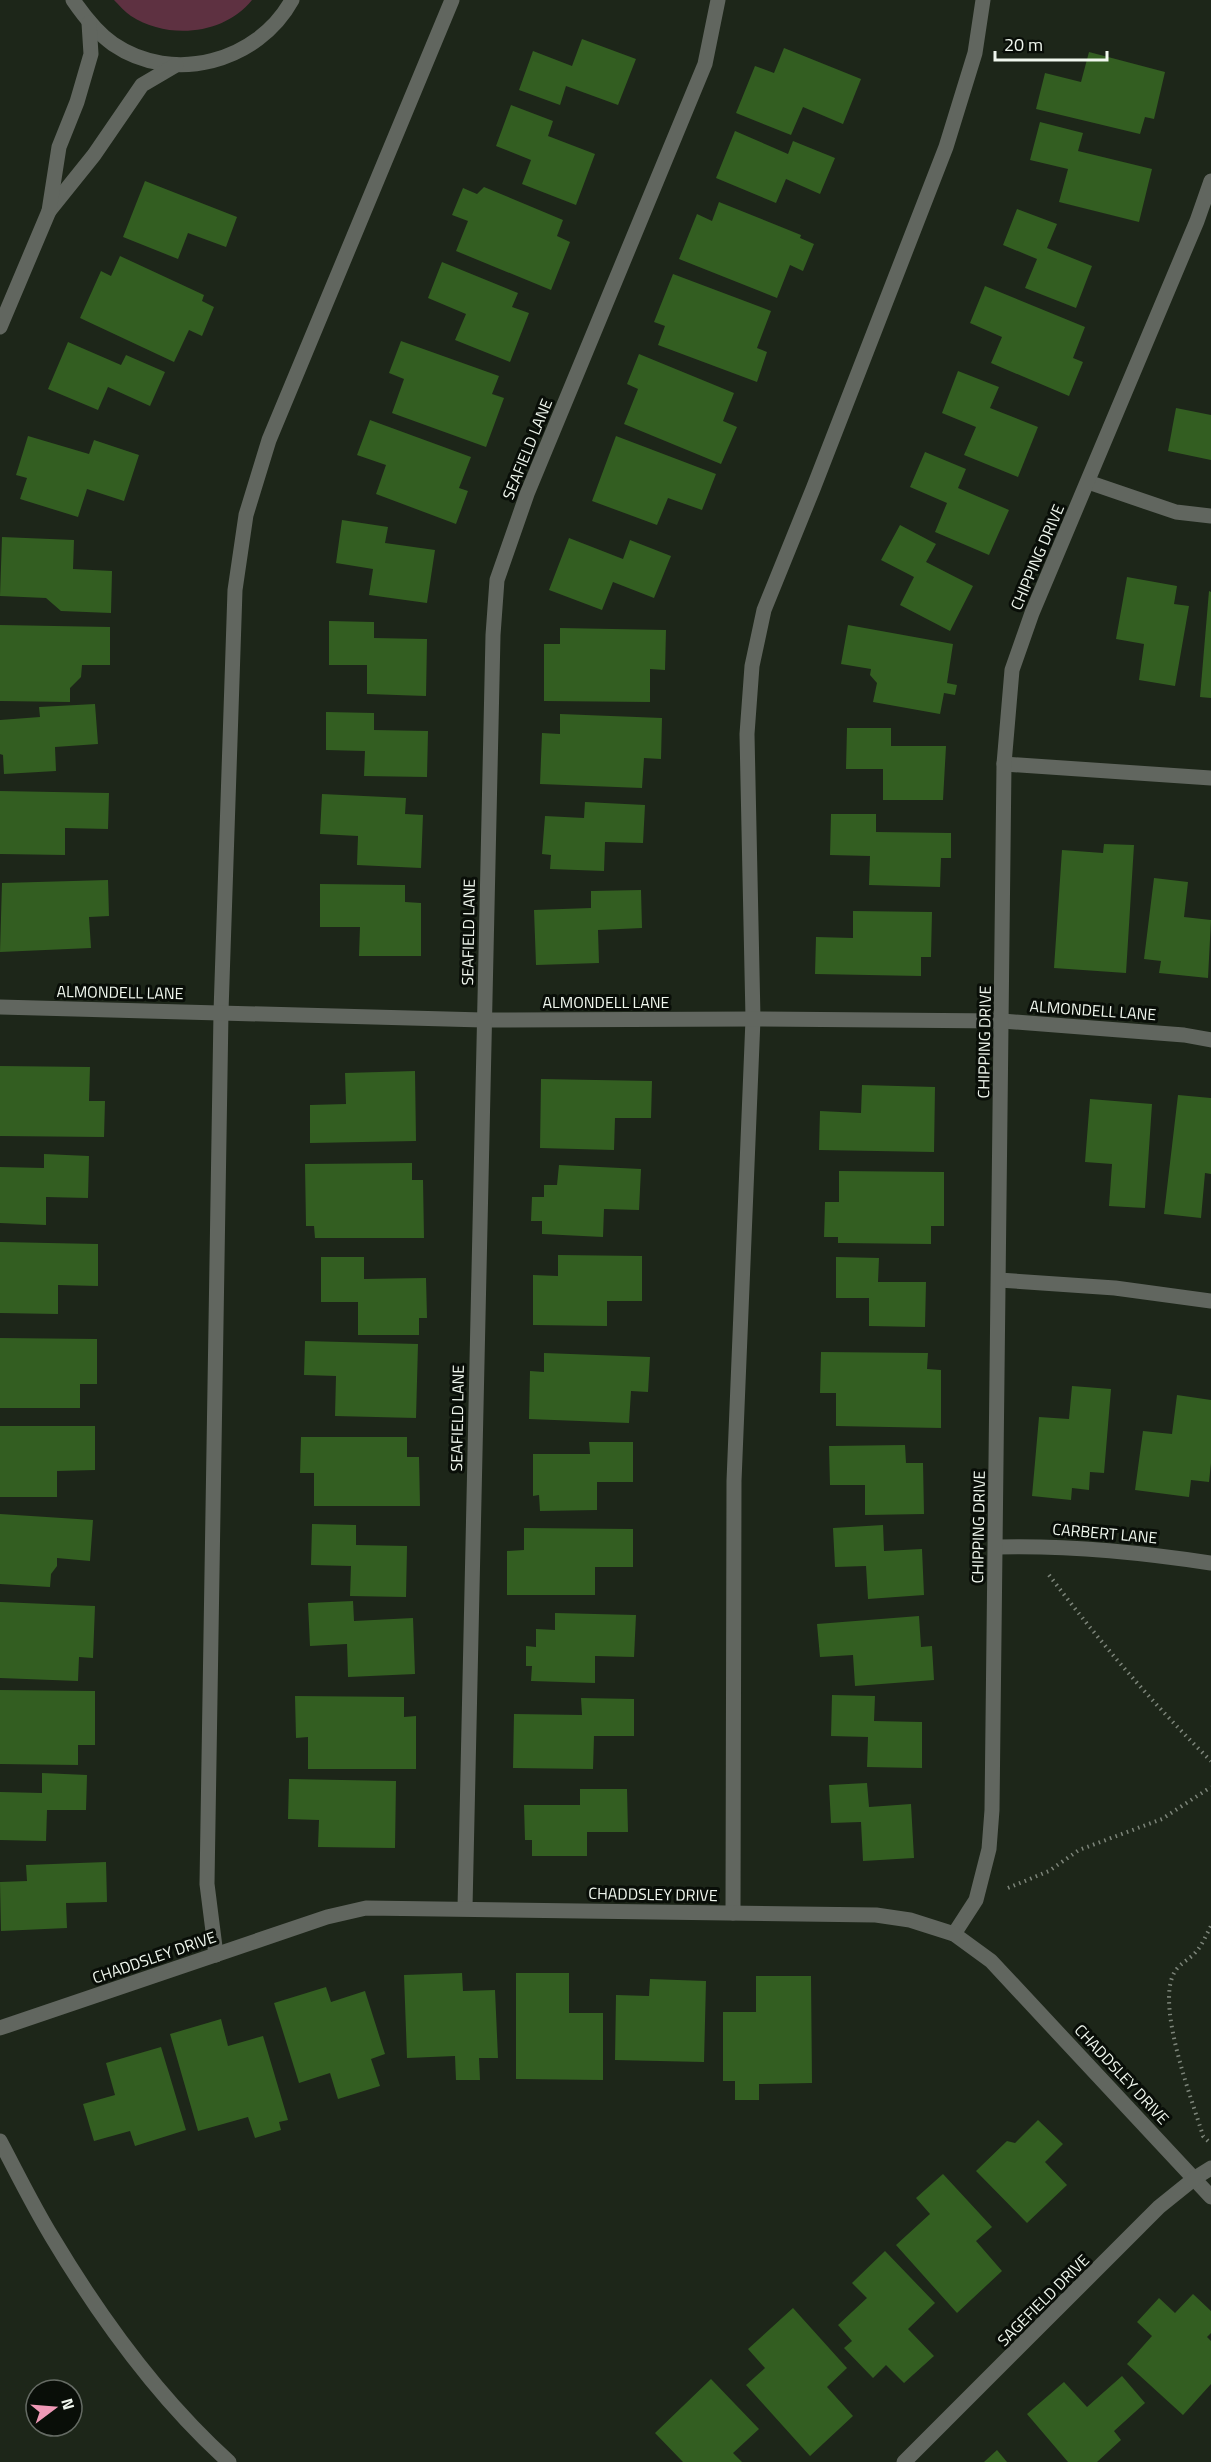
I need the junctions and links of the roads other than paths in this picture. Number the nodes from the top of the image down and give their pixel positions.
1 (73, 0) edge
2 (292, 0) edge
3 (452, 0) edge
4 (718, 0) edge
5 (983, 0) edge
6 (89, 23) junction
7 (176, 65) junction
8 (1211, 181) edge
9 (49, 211) junction
10 (0, 327) edge
11 (1088, 482) junction
12 (1211, 516) edge
13 (1004, 764) junction
14 (1211, 778) edge
15 (0, 1007) edge
16 (221, 1012) junction
17 (753, 1019) junction
18 (483, 1020) junction
19 (1002, 1022) junction
20 (1211, 1040) edge
21 (999, 1280) junction
22 (1211, 1301) edge
23 (996, 1547) junction
24 (1211, 1563) edge
25 (465, 1908) junction
26 (733, 1913) junction
27 (954, 1934) junction
28 (216, 1955) junction
29 (0, 2028) edge
30 (0, 2141) edge
31 (1211, 2168) edge
32 (1195, 2178) junction
33 (1211, 2197) edge
34 (229, 2462) edge
35 (905, 2462) edge

1 - 6 street
2 - 7 street
3 - 16 street
4 - 18 street, SEAFIELD LANE
5 - 17 street
6 - 7 street
6 - 9 street
7 - 9 street
8 - 11 street, CHIPPING DRIVE
9 - 10 street
11 - 12 street
11 - 13 street, CHIPPING DRIVE
13 - 14 street
13 - 19 street, CHIPPING DRIVE
15 - 16 street, ALMONDELL LANE
16 - 18 street, ALMONDELL LANE
16 - 28 street
17 - 18 street, ALMONDELL LANE
17 - 19 street, ALMONDELL LANE
17 - 26 street
18 - 25 street, SEAFIELD LANE
19 - 20 street, ALMONDELL LANE
19 - 21 street, CHIPPING DRIVE
21 - 22 street
21 - 23 street, CHIPPING DRIVE
23 - 24 street, CARBERT LANE
23 - 27 street, CHIPPING DRIVE
25 - 26 street, CHADDSLEY DRIVE
25 - 28 street, CHADDSLEY DRIVE
26 - 27 street, CHADDSLEY DRIVE
27 - 32 street, CHADDSLEY DRIVE
28 - 29 street, CHADDSLEY DRIVE
30 - 34 street
31 - 32 street, SAGEFIELD DRIVE
32 - 33 street, CHADDSLEY DRIVE
32 - 35 street, SAGEFIELD DRIVE

